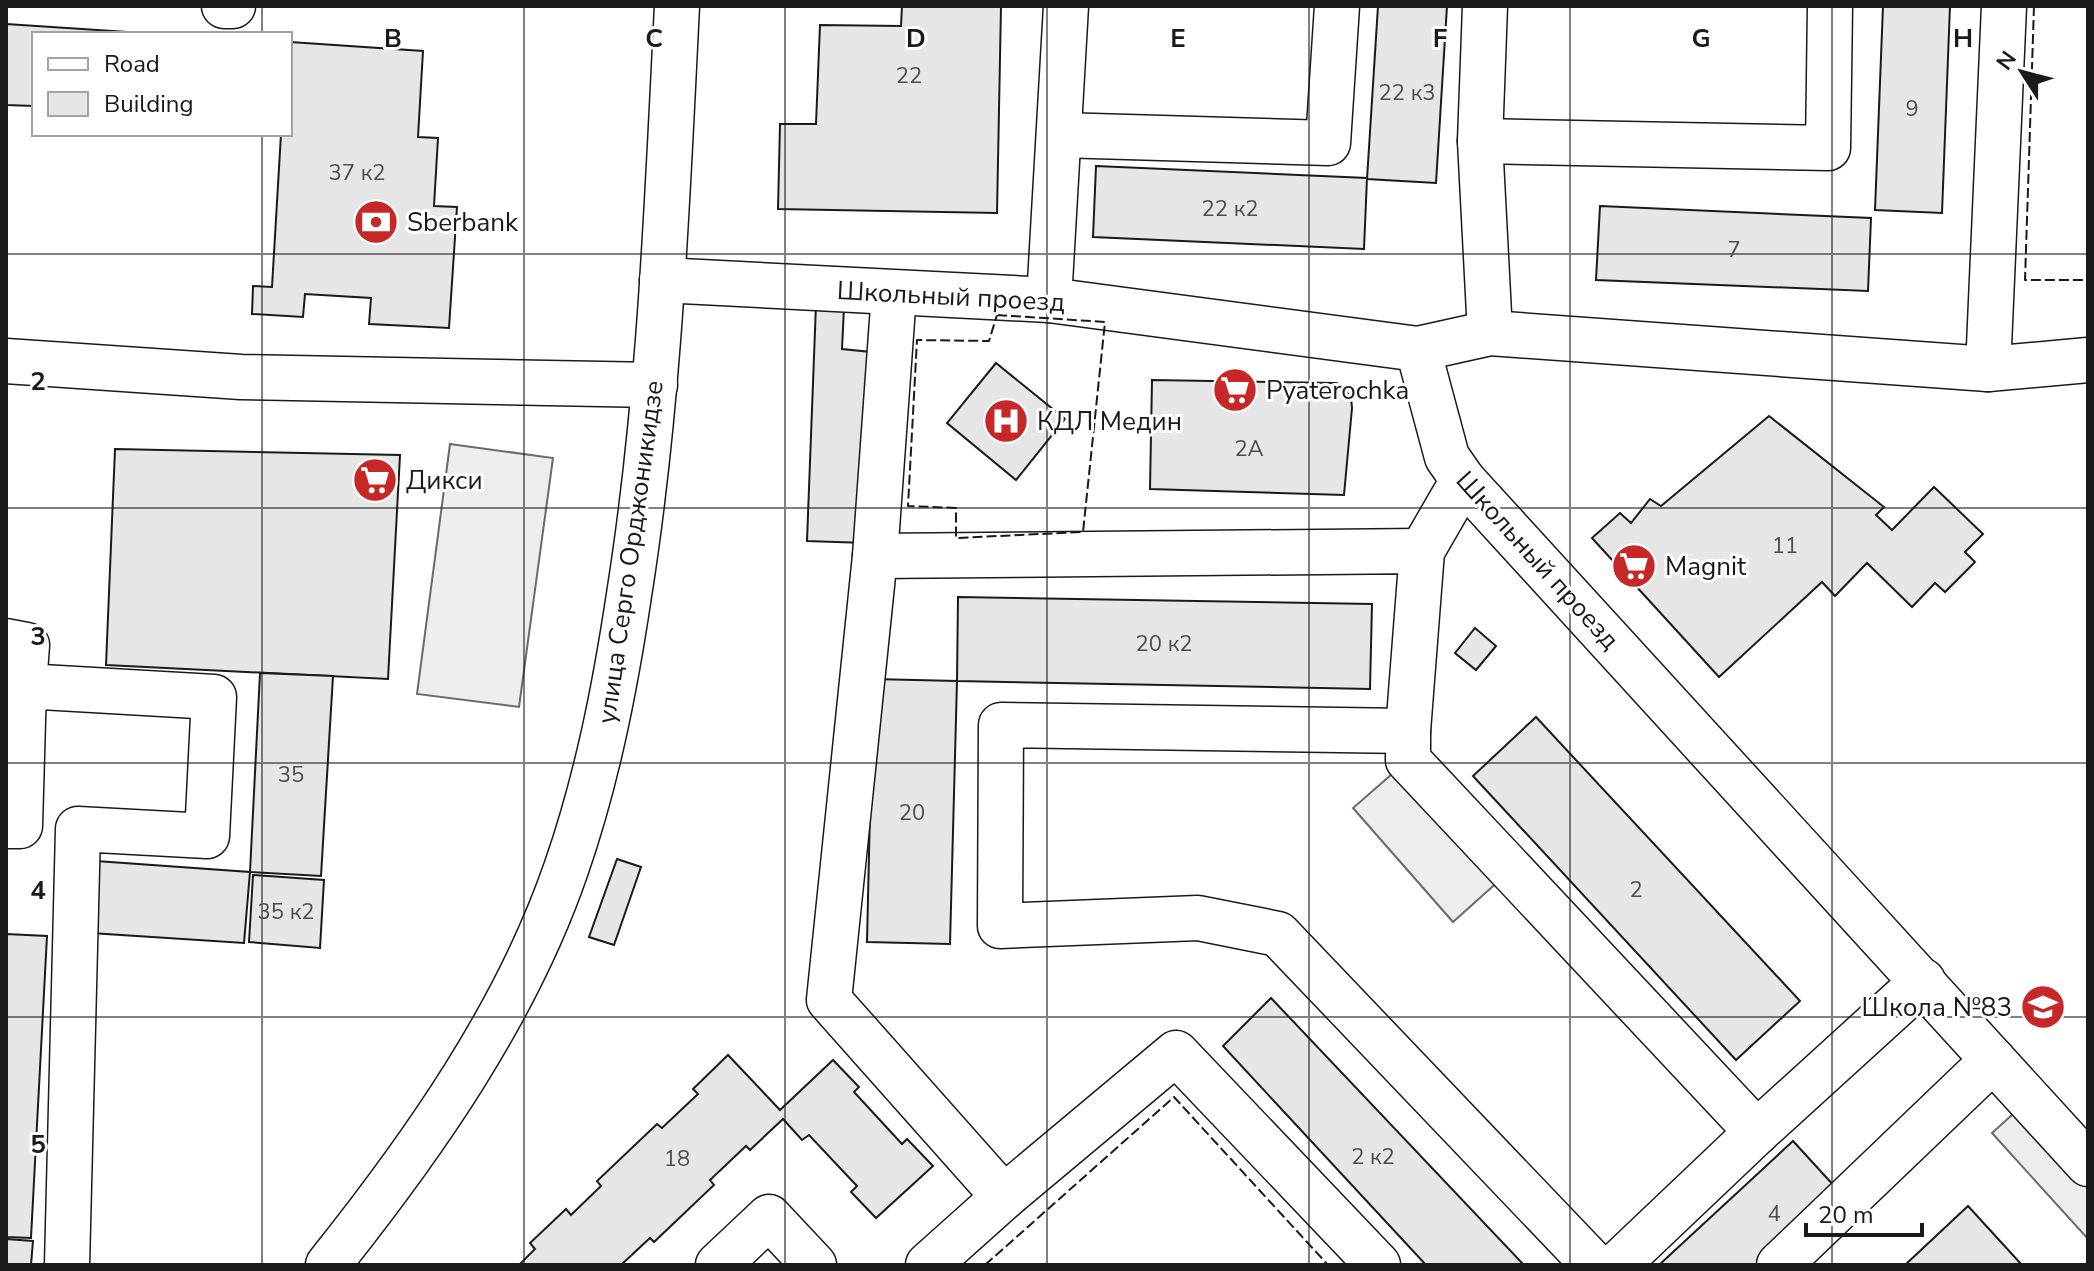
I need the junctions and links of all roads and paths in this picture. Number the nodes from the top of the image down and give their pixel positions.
1 (224, 6) edge
2 (233, 6) edge
3 (677, 6) edge
4 (1066, 6) edge
5 (1337, 6) edge
6 (1485, 6) edge
7 (1830, 6) edge
8 (2004, 6) edge
9 (1059, 135) junction
10 (1480, 141) junction
11 (662, 280) junction
12 (894, 293) junction
13 (1049, 300) junction
14 (1490, 333) junction
15 (1418, 349) junction
16 (2088, 360) edge
17 (6, 361) edge
18 (1988, 369) junction
19 (655, 385) junction
20 (1463, 480) junction
21 (1422, 551) junction
22 (875, 556) junction
23 (6, 641) edge
24 (24, 686) junction
25 (1408, 731) junction
26 (13, 826) edge
27 (78, 829) junction
28 (1923, 981) junction
29 (1993, 1060) junction
30 (1757, 1132) junction
31 (2088, 1164) edge
32 (1004, 1197) junction
33 (67, 1265) edge
34 (328, 1265) edge
35 (718, 1265) edge
36 (814, 1265) edge
37 (928, 1265) edge
38 (1378, 1265) edge
39 (1594, 1265) edge
40 (1617, 1265) edge
41 (1779, 1265) edge

1 - 2 street
3 - 11 street, улица Серго Орджоникидзе
4 - 9 street
5 - 9 street
6 - 10 street
7 - 10 street
8 - 18 street
9 - 13 street
10 - 14 street
11 - 12 street, Школьный проезд
11 - 19 street, улица Серго Орджоникидзе
12 - 13 street, Школьный проезд
12 - 22 street
13 - 15 street, Школьный проезд
14 - 15 street
14 - 18 street
15 - 20 street, Школьный проезд
16 - 18 street
17 - 19 street
19 - 34 street, улица Серго Орджоникидзе
20 - 21 street
20 - 28 street, Школьный проезд
21 - 22 street
21 - 25 street
22 - 32 street
23 - 24 street
24 - 26 street
24 - 27 street
25 - 30 street
25 - 39 street
26 - 27 street
27 - 33 street
28 - 29 street, Школьный проезд
28 - 30 street
29 - 31 street, Школьный проезд
29 - 41 street
30 - 40 street
32 - 37 street
32 - 38 street
35 - 36 street

